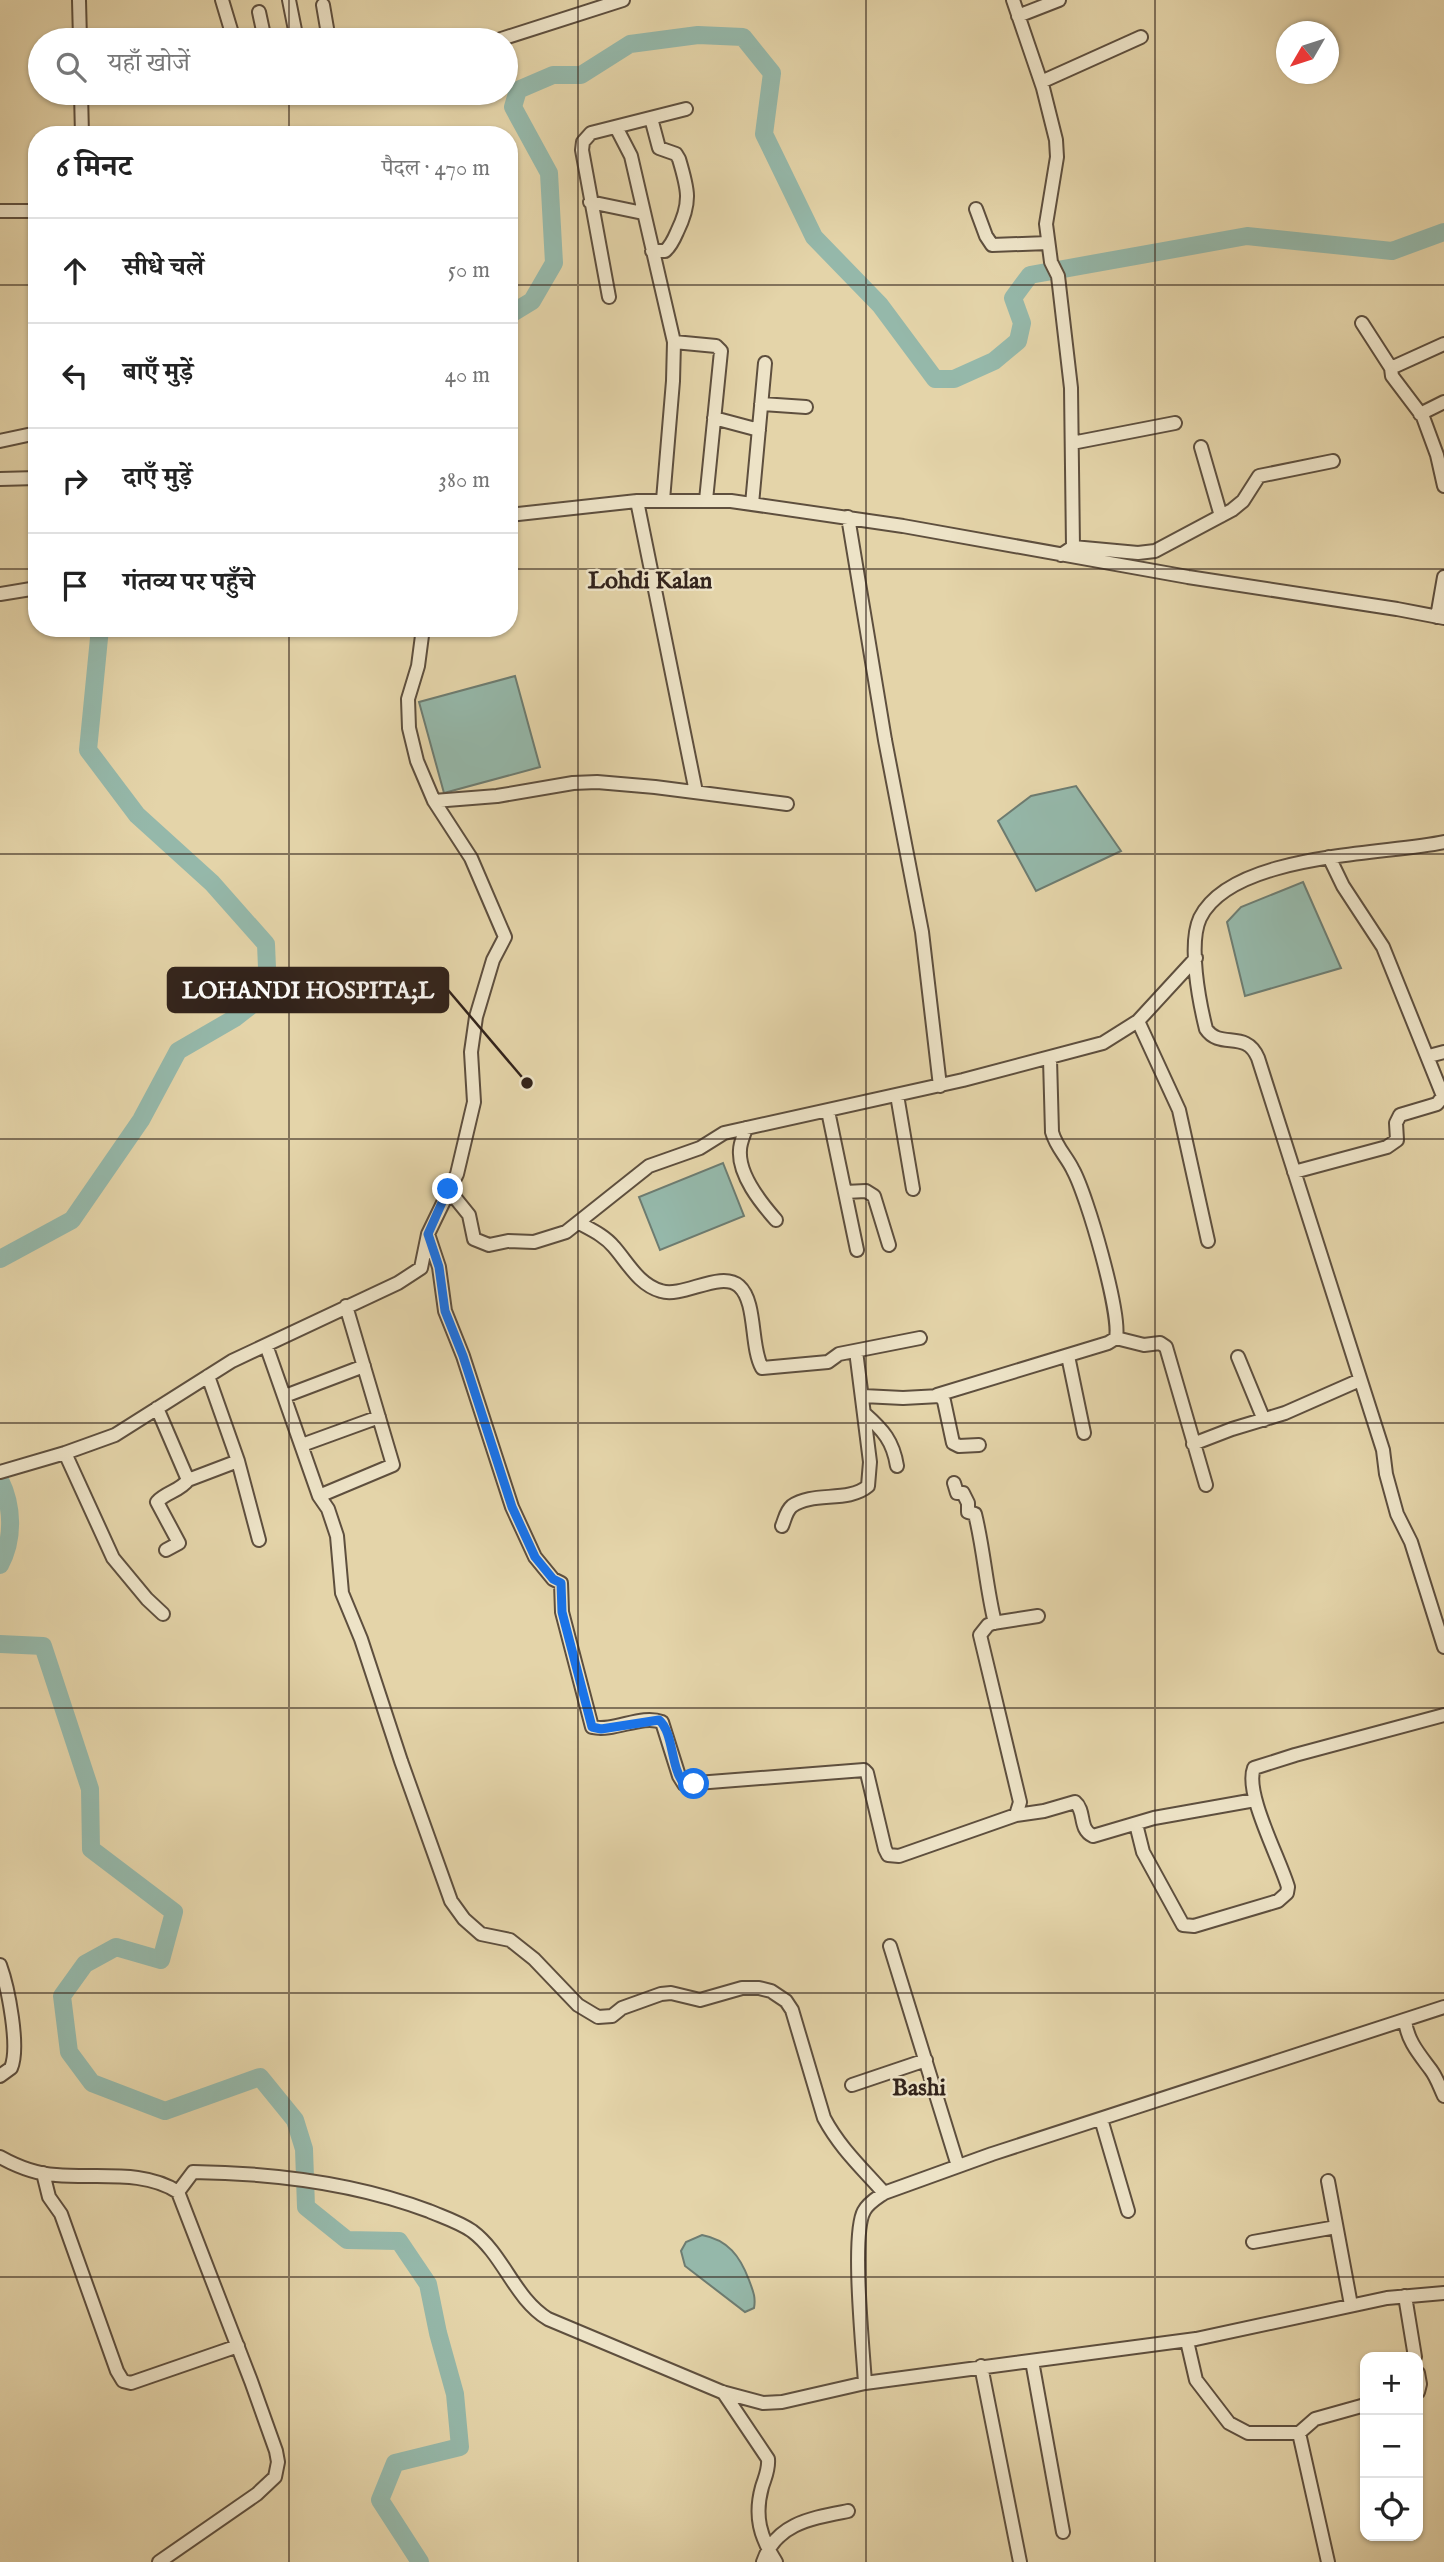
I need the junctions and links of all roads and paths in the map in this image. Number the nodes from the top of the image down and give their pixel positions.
1 (79, 0) edge
2 (222, 0) edge
3 (289, 0) edge
4 (623, 0) edge
5 (1013, 0) edge
6 (1059, 0) edge
7 (608, 2) edge
8 (323, 5) dead end
9 (259, 12) dead end
10 (1018, 16) junction
11 (80, 28) edge
12 (230, 28) edge
13 (262, 28) edge
14 (295, 28) edge
15 (327, 28) edge
16 (518, 33) edge
17 (1141, 37) dead end
18 (1041, 82) junction
19 (81, 105) edge
20 (686, 108) dead end
21 (652, 118) junction
22 (82, 126) edge
23 (616, 127) junction
24 (590, 202) junction
25 (976, 209) dead end
26 (0, 211) edge
27 (28, 211) edge
28 (643, 213) junction
29 (1048, 243) junction
30 (652, 251) junction
31 (609, 297) dead end
32 (1362, 323) dead end
33 (674, 342) junction
34 (1444, 344) edge
35 (765, 363) dead end
36 (1391, 368) junction
37 (1444, 402) edge
38 (761, 404) junction
39 (806, 408) dead end
40 (1420, 414) junction
41 (714, 418) junction
42 (1175, 424) dead end
43 (759, 430) junction
44 (28, 435) edge
45 (0, 441) edge
46 (1072, 443) junction
47 (1201, 447) dead end
48 (1440, 454) edge
49 (1332, 461) dead end
50 (28, 478) edge
51 (0, 479) edge
52 (1444, 486) edge
53 (663, 500) junction
54 (706, 500) junction
55 (637, 501) junction
56 (752, 504) junction
57 (518, 514) edge
58 (1221, 516) junction
59 (848, 517) junction
60 (1073, 547) junction
61 (1061, 555) junction
62 (1444, 577) edge
63 (28, 589) edge
64 (0, 594) edge
65 (1441, 617) edge
66 (422, 637) edge
67 (695, 792) junction
68 (433, 801) junction
69 (787, 804) dead end
70 (1444, 842) edge
71 (1329, 857) junction
72 (1196, 958) junction
73 (1138, 1021) junction
74 (1444, 1052) edge
75 (1429, 1056) junction
76 (1050, 1059) junction
77 (940, 1086) junction
78 (897, 1095) junction
79 (828, 1111) junction
80 (746, 1128) junction
81 (1294, 1172) junction
82 (448, 1189) junction
83 (913, 1189) dead end
84 (845, 1192) junction
85 (776, 1220) dead end
86 (579, 1223) junction
87 (428, 1234) junction
88 (1208, 1241) dead end
89 (889, 1245) dead end
90 (857, 1250) dead end
91 (346, 1306) junction
92 (920, 1338) dead end
93 (1116, 1338) junction
94 (266, 1345) junction
95 (856, 1351) junction
96 (1068, 1356) junction
97 (1238, 1357) dead end
98 (364, 1366) junction
99 (208, 1376) junction
100 (1360, 1380) junction
101 (937, 1395) junction
102 (285, 1396) junction
103 (863, 1396) junction
104 (158, 1408) junction
105 (865, 1414) junction
106 (379, 1417) junction
107 (1264, 1420) junction
108 (1084, 1433) dead end
109 (1193, 1444) junction
110 (302, 1445) junction
111 (979, 1445) dead end
112 (65, 1453) junction
113 (238, 1461) junction
114 (897, 1466) dead end
115 (0, 1472) edge
116 (188, 1480) junction
117 (954, 1483) dead end
118 (1206, 1485) dead end
119 (319, 1496) junction
120 (782, 1526) dead end
121 (259, 1540) dead end
122 (166, 1550) dead end
123 (163, 1614) dead end
124 (1038, 1616) dead end
125 (995, 1623) junction
126 (1444, 1647) edge
127 (1444, 1715) edge
128 (1255, 1800) junction
129 (1016, 1815) junction
130 (1136, 1824) junction
131 (890, 1946) dead end
132 (0, 1965) edge
133 (1444, 2007) edge
134 (1405, 2021) junction
135 (926, 2060) junction
136 (0, 2076) edge
137 (852, 2085) dead end
138 (1444, 2096) edge
139 (1101, 2119) junction
140 (0, 2157) edge
141 (958, 2166) junction
142 (43, 2174) junction
143 (1328, 2181) dead end
144 (178, 2192) junction
145 (884, 2193) junction
146 (1128, 2211) dead end
147 (1336, 2227) junction
148 (1253, 2242) dead end
149 (1444, 2293) edge
150 (1405, 2296) junction
151 (1351, 2305) junction
152 (1187, 2340) junction
153 (238, 2346) junction
154 (1414, 2352) edge
155 (1032, 2361) junction
156 (981, 2366) junction
157 (865, 2383) junction
158 (722, 2392) junction
159 (1360, 2406) edge
160 (1299, 2433) junction
161 (848, 2511) dead end
162 (1063, 2532) dead end
163 (765, 2556) edge
164 (159, 2562) edge
165 (776, 2562) edge
166 (1020, 2562) edge
167 (1328, 2562) edge

1 - 11 street
2 - 12 street
3 - 14 street
4 - 7 street
5 - 10 street
6 - 10 street
7 - 16 street
8 - 15 street
9 - 13 street
10 - 18 street
17 - 18 street
18 - 29 street
19 - 22 street
20 - 21 street
21 - 23 street
21 - 30 street
23 - 24 street
23 - 28 street
24 - 28 street
24 - 31 street
25 - 29 street
26 - 27 street
28 - 30 street
29 - 46 street
30 - 33 street
32 - 36 street
33 - 41 street
33 - 53 street
34 - 36 street
35 - 38 street
36 - 40 street
37 - 40 street
38 - 39 street
38 - 43 street
40 - 48 street
41 - 43 street
41 - 54 street
42 - 46 street
43 - 56 street
44 - 45 street
46 - 60 street
47 - 58 street
48 - 52 street
49 - 58 street
50 - 51 street
53 - 54 street
53 - 55 street
54 - 56 street
55 - 57 street
55 - 67 street
56 - 59 street
58 - 60 street
59 - 61 street
59 - 77 street
60 - 61 street
61 - 65 street
62 - 65 street
63 - 64 street
66 - 68 street
67 - 68 street
67 - 69 street
68 - 82 street
70 - 71 street
71 - 72 street
71 - 75 street
72 - 73 street
72 - 81 street
73 - 76 street
73 - 88 street
74 - 75 street
75 - 81 street
76 - 77 street
76 - 93 street
77 - 78 street
78 - 79 street
78 - 83 street
79 - 80 street
79 - 84 street
80 - 85 street
80 - 86 street
81 - 100 street
82 - 86 street
82 - 87 street
84 - 89 street
84 - 90 street
86 - 95 street
87 - 91 street
87 - 129 street
91 - 94 street
91 - 98 street
92 - 95 street
93 - 96 street
93 - 109 street
94 - 99 street
94 - 102 street
95 - 103 street
96 - 101 street
96 - 108 street
97 - 107 street
98 - 102 street
98 - 106 street
99 - 104 street
99 - 113 street
100 - 107 street
100 - 126 street
101 - 103 street
101 - 111 street
102 - 110 street
103 - 105 street
104 - 112 street
104 - 116 street
105 - 114 street
105 - 120 street
106 - 110 street
106 - 119 street
107 - 109 street
109 - 118 street
110 - 119 street
112 - 115 street
112 - 123 street
113 - 116 street
113 - 121 street
116 - 122 street
117 - 125 street
119 - 145 street
124 - 125 street
125 - 129 street
127 - 128 street
128 - 130 street
128 - 130 street
129 - 130 street
131 - 135 street
132 - 136 street
133 - 134 street
134 - 138 street
134 - 139 street
135 - 137 street
135 - 141 street
139 - 141 street
139 - 146 street
140 - 142 street
141 - 145 street
142 - 144 street
142 - 153 street
143 - 147 street
144 - 153 street
144 - 158 street
145 - 157 street
147 - 148 street
147 - 151 street
149 - 150 street
150 - 151 street
150 - 154 street
151 - 152 street
152 - 155 street
152 - 160 street
153 - 164 street
155 - 156 street
155 - 162 street
156 - 157 street
156 - 166 street
157 - 158 street
158 - 163 street
159 - 160 street
160 - 167 street
161 - 163 street
163 - 165 street

